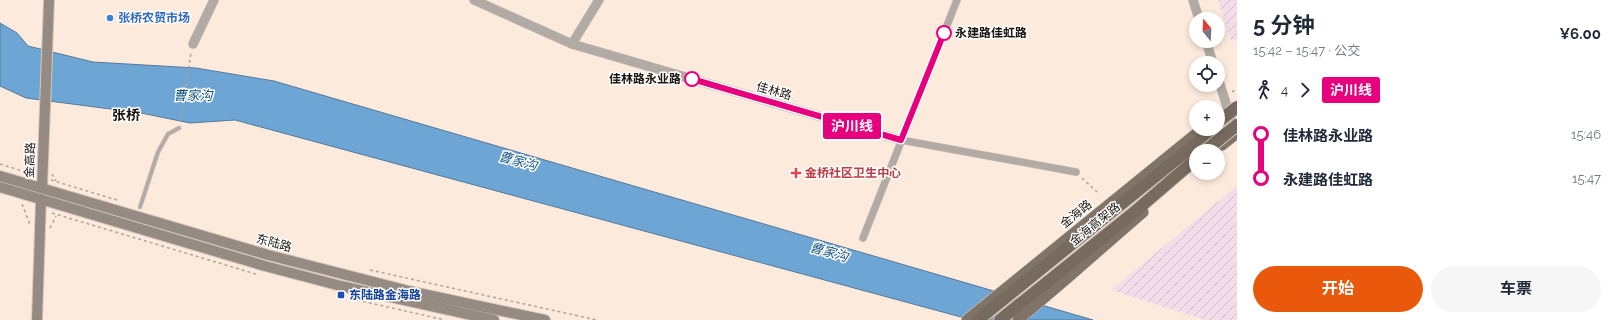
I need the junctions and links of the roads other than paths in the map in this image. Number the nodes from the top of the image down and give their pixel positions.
1 (49, 0) edge
2 (214, 0) edge
3 (474, 0) edge
4 (599, 0) edge
5 (957, 0) edge
6 (1193, 0) edge
7 (1197, 12) edge
8 (193, 44) road end
9 (572, 44) junction
10 (1225, 91) edge
11 (1237, 100) edge
12 (1234, 108) edge
13 (1225, 112) edge
14 (1225, 116) edge
15 (1225, 118) edge
16 (179, 128) road end
17 (1237, 130) edge
18 (1193, 136) edge
19 (1202, 136) edge
20 (1205, 136) edge
21 (901, 140) junction
22 (1216, 144) edge
23 (1222, 144) edge
24 (1189, 165) edge
25 (1189, 171) edge
26 (1189, 171) edge
27 (1076, 172) road end
28 (0, 176) edge
29 (0, 187) edge
30 (42, 188) junction
31 (41, 199) junction
32 (1124, 200) junction
33 (140, 207) road end
34 (863, 238) dead end
35 (37, 320) edge
36 (494, 320) edge
37 (546, 320) edge
38 (967, 320) edge
39 (978, 320) edge
40 (1000, 320) edge
41 (1009, 320) edge
42 (1018, 320) edge

1 - 30 main road, 金高路
2 - 8 street
3 - 9 street, 佳林路
4 - 9 street
5 - 21 street
6 - 7 street
9 - 21 street, 佳林路
10 - 12 street
11 - 12 main road
12 - 13 main road
12 - 14 highway, bridge
12 - 15 highway
12 - 17 street
16 - 33 lane
17 - 22 highway, bridge
17 - 23 main road
18 - 38 main road, 金海路
19 - 32 highway
20 - 32 highway, 金海高架路
21 - 27 street, 佳林路
21 - 34 street
24 - 40 highway, 金海高架路
25 - 42 main road
26 - 41 highway
28 - 30 main road, 东陆路
29 - 31 main road, 东陆路
30 - 31 street, 金高路
30 - 37 main road, 东陆路
31 - 35 main road, 金高路
31 - 36 main road, 东陆路
32 - 39 highway, 金海高架路

